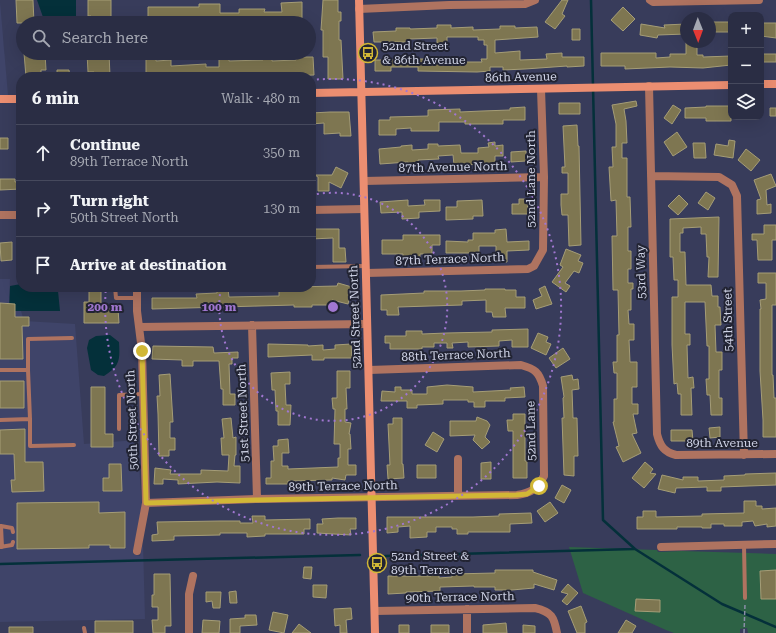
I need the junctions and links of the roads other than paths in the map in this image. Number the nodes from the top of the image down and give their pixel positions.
1 (358, 0) edge
2 (535, 0) edge
3 (650, 0) edge
4 (728, 0) edge
5 (759, 0) edge
6 (449, 3) edge
7 (359, 9) junction
8 (764, 84) edge
9 (776, 84) edge
10 (728, 85) edge
11 (649, 86) junction
12 (541, 89) junction
13 (361, 92) junction
14 (316, 93) edge
15 (0, 99) edge
16 (16, 99) edge
17 (651, 176) junction
18 (544, 177) junction
19 (364, 181) junction
20 (364, 209) junction
21 (316, 210) edge
22 (0, 215) edge
23 (16, 215) edge
24 (534, 266) joint
25 (316, 267) edge
26 (366, 270) junction
27 (115, 292) edge
28 (137, 292) edge
29 (137, 298) junction
30 (367, 324) junction
31 (252, 325) junction
32 (139, 328) junction
33 (72, 338) dead end
34 (0, 370) edge
35 (28, 370) junction
36 (369, 370) junction
37 (540, 376) joint
38 (143, 394) junction
39 (30, 419) junction
40 (0, 420) edge
41 (119, 429) dead end
42 (74, 445) dead end
43 (668, 453) joint
44 (776, 454) edge
45 (744, 455) junction
46 (458, 459) dead end
47 (539, 486) joint
48 (458, 496) junction
49 (372, 497) junction
50 (257, 500) junction
51 (146, 503) junction
52 (1, 526) edge
53 (12, 532) dead end
54 (13, 542) dead end
55 (776, 544) edge
56 (744, 545) junction
57 (1, 547) edge
58 (661, 547) dead end
59 (137, 551) dead end
60 (193, 576) dead end
61 (745, 598) road end
62 (466, 609) junction
63 (375, 611) junction
64 (84, 628) dead end
65 (84, 633) edge
66 (189, 633) edge
67 (375, 633) edge
68 (467, 633) edge
69 (557, 633) edge

1 - 7 street, 52nd Street North
2 - 6 street
3 - 4 street
4 - 5 street
6 - 7 street
7 - 13 street, 52nd Street North
8 - 9 street
10 - 11 street, 86th Avenue
11 - 12 street, 86th Avenue
11 - 17 street, 53rd Way
12 - 13 street, 86th Avenue
12 - 18 street, 52nd Lane North
13 - 14 street, 86th Avenue
13 - 19 street, 52nd Street North
15 - 16 street
17 - 43 street, 53rd Way
17 - 45 street, 54th Street
18 - 19 street, 87th Avenue North
18 - 24 street, 52nd Lane North
19 - 20 street, 52nd Street North
20 - 21 street
20 - 26 street, 52nd Street North
22 - 23 street
24 - 26 street, 87th Terrace North
25 - 26 lane
26 - 30 street, 52nd Street North
27 - 29 lane
28 - 29 street, 50th Street North
29 - 32 street, 50th Street North
30 - 31 street
30 - 36 street, 52nd Street North
31 - 32 street
31 - 50 street, 51st Street North
32 - 38 street, 50th Street North
33 - 35 lane
34 - 35 lane
35 - 39 lane
36 - 37 street, 88th Terrace North
36 - 49 street, 52nd Street North
37 - 47 street, 52nd Lane
38 - 41 lane
38 - 51 street, 50th Street North
39 - 40 lane
39 - 42 lane
43 - 45 street, 89th Avenue
44 - 45 street, 89th Avenue
46 - 48 street
47 - 48 street, 89th Terrace North
48 - 49 street, 89th Terrace North
49 - 50 street, 89th Terrace North
49 - 63 street, 52nd Street North
50 - 51 street, 89th Terrace North
51 - 59 street, 50th Street North
52 - 53 lane
52 - 57 lane
54 - 57 lane
55 - 56 street
56 - 58 street
56 - 61 lane
60 - 66 street
62 - 63 street, 90th Terrace North
62 - 68 street
62 - 69 street, 90th Terrace North
63 - 67 street, 52nd Street North
64 - 65 lane

